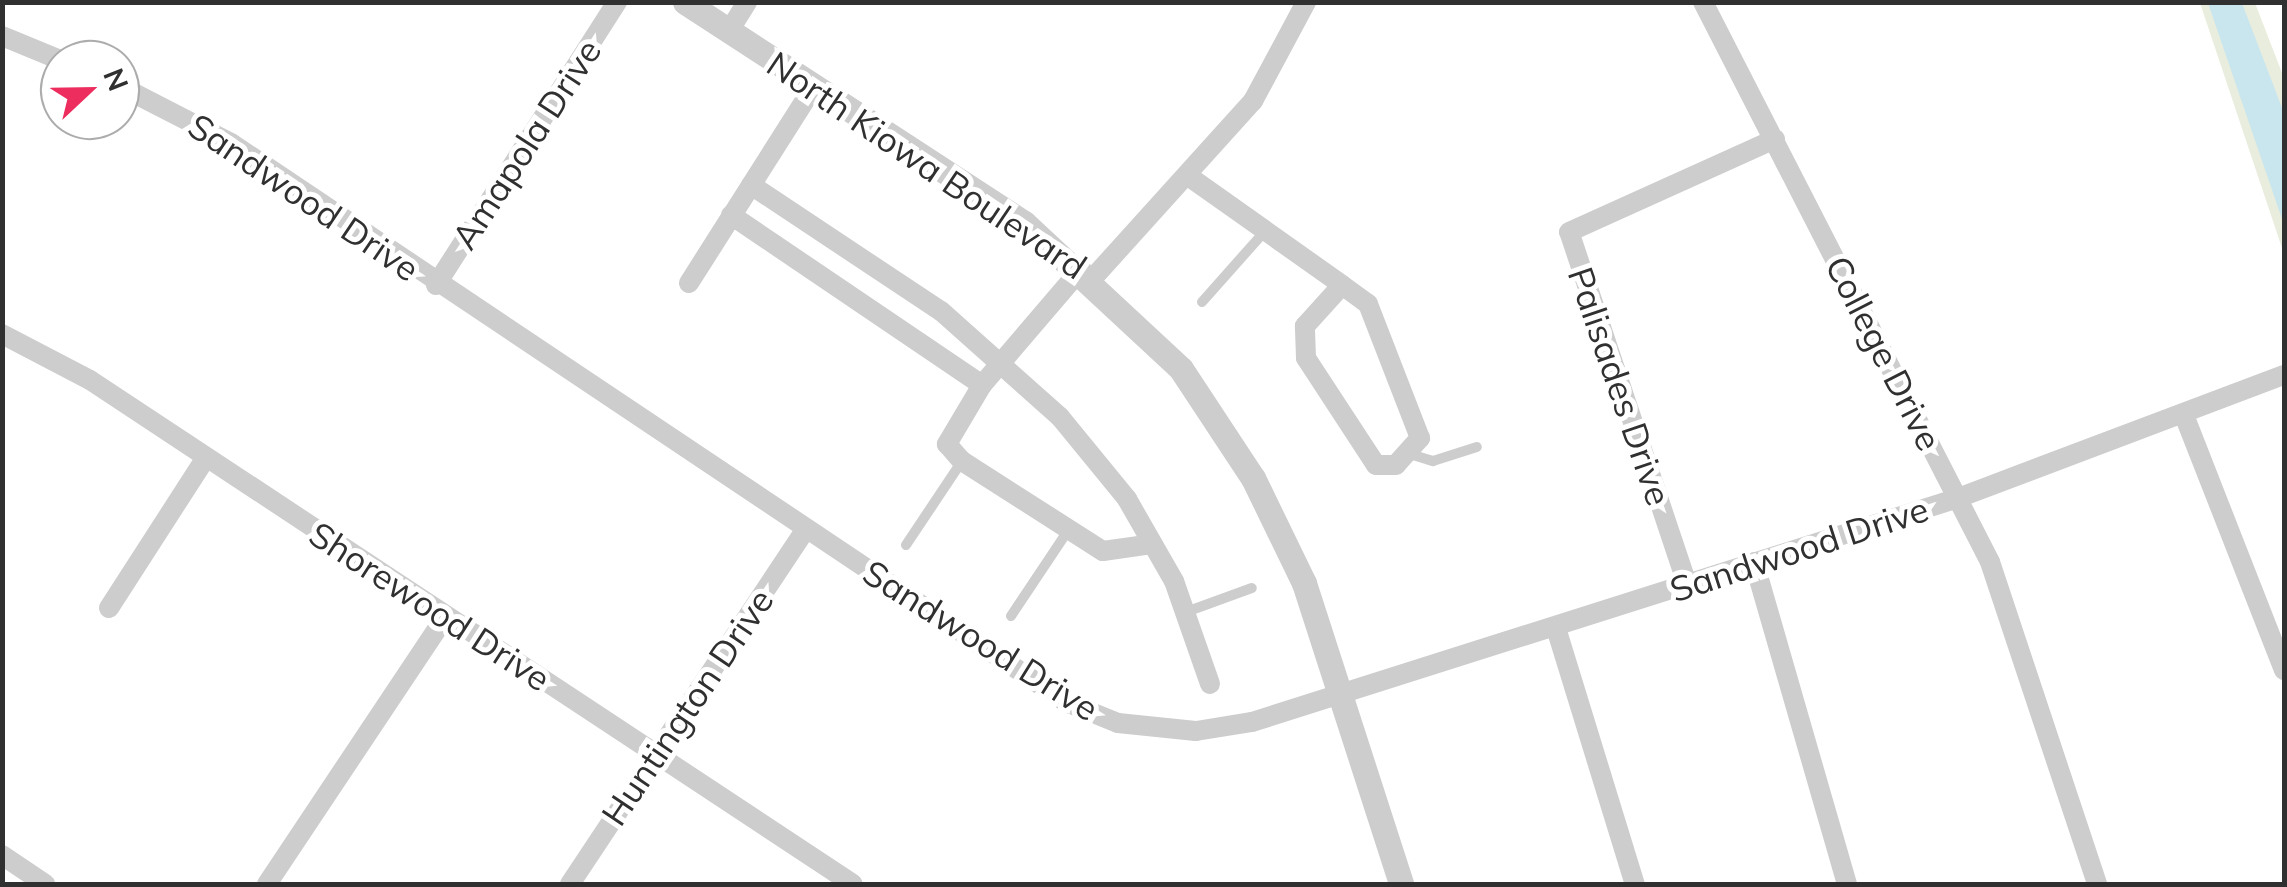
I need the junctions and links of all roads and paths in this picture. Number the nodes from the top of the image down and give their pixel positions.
1 (617, 2) edge
2 (685, 2) edge
3 (748, 2) edge
4 (1306, 2) edge
5 (1703, 2) edge
6 (729, 31) junction
7 (2, 36) edge
8 (40, 52) edge
9 (814, 86) junction
10 (140, 96) edge
11 (1774, 139) junction
12 (1192, 178) junction
13 (751, 185) junction
14 (732, 215) junction
15 (1265, 230) junction
16 (1087, 274) junction
17 (688, 283) dead end
18 (436, 285) junction
19 (1342, 285) junction
20 (1202, 302) dead end
21 (2, 334) edge
22 (1002, 358) junction
23 (2284, 375) edge
24 (982, 385) junction
25 (2184, 415) junction
26 (1478, 447) dead end
27 (1412, 455) junction
28 (205, 459) junction
29 (962, 461) junction
30 (1958, 498) junction
31 (805, 530) junction
32 (1067, 532) junction
33 (1152, 544) junction
34 (906, 546) dead end
35 (1754, 562) junction
36 (1687, 584) junction
37 (1252, 588) dead end
38 (108, 608) dead end
39 (1186, 612) junction
40 (1011, 616) dead end
41 (445, 617) junction
42 (1556, 628) junction
43 (2284, 670) edge
44 (1210, 684) dead end
45 (1342, 693) junction
46 (656, 750) junction
47 (2, 855) edge
48 (45, 884) edge
49 (266, 884) edge
50 (570, 884) edge
51 (853, 884) edge
52 (1400, 884) edge
53 (1635, 884) edge
54 (1848, 884) edge
55 (2097, 884) edge

1 - 18 street, Amapola Drive
2 - 6 street, North Kiowa Boulevard
3 - 6 street
4 - 12 street
5 - 11 street, College Drive
6 - 9 street, North Kiowa Boulevard
7 - 8 street
9 - 13 street
9 - 16 street, North Kiowa Boulevard
10 - 18 street, Sandwood Drive
11 - 30 street, College Drive
11 - 36 street, Palisades Drive
12 - 15 street
12 - 16 street
13 - 14 street
13 - 22 street
14 - 17 street
14 - 24 street
15 - 19 street
15 - 20 lane
16 - 22 street
16 - 45 street, North Kiowa Boulevard
18 - 31 street, Sandwood Drive
19 - 27 street
19 - 27 street
21 - 28 street, Shorewood Drive
22 - 24 street
22 - 33 street
23 - 25 street, Sandwood Drive
24 - 29 street
25 - 30 street, Sandwood Drive
25 - 43 street
26 - 27 lane
28 - 38 street
28 - 41 street, Shorewood Drive
29 - 32 street
29 - 34 lane
30 - 35 street, Sandwood Drive
30 - 55 street, College Drive
31 - 45 street, Sandwood Drive
31 - 46 street, Huntington Drive
32 - 33 street
32 - 40 lane
33 - 39 street
35 - 36 street, Sandwood Drive
35 - 54 street
36 - 42 street, Sandwood Drive
37 - 39 lane
39 - 44 street
41 - 46 street, Shorewood Drive
41 - 49 street
42 - 45 street, Sandwood Drive
42 - 53 street
45 - 52 street, North Kiowa Boulevard
46 - 50 street, Huntington Drive
46 - 51 street, Shorewood Drive
47 - 48 street

